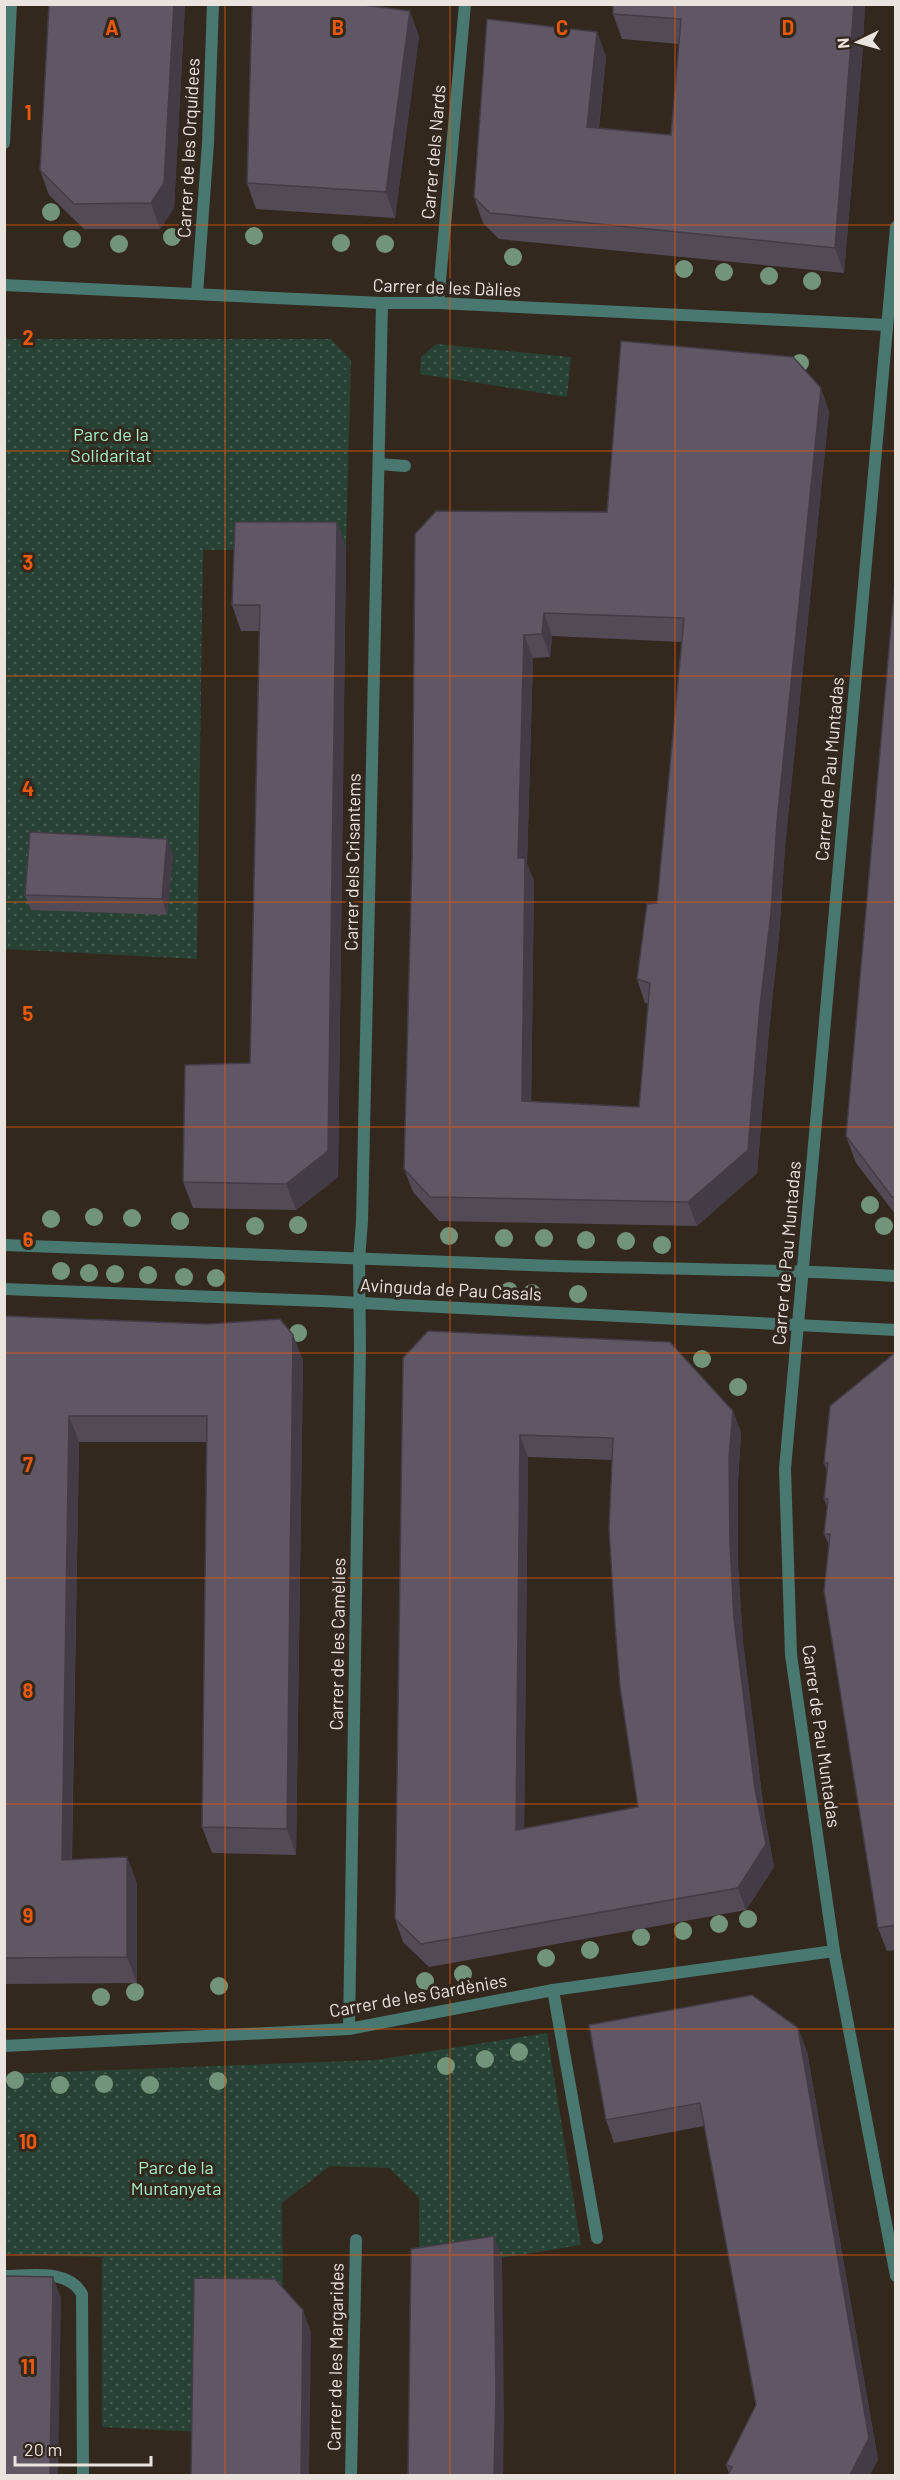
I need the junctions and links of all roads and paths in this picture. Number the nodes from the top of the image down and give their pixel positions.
1 (10, 4) edge
2 (213, 4) edge
3 (465, 4) edge
4 (4, 144) edge
5 (896, 227) edge
6 (4, 285) edge
7 (197, 294) junction
8 (382, 303) junction
9 (438, 303) junction
10 (887, 325) junction
11 (379, 464) junction
12 (405, 466) dead end
13 (4, 1245) edge
14 (359, 1260) junction
15 (804, 1270) junction
16 (896, 1276) edge
17 (4, 1289) edge
18 (360, 1303) junction
19 (798, 1324) junction
20 (896, 1330) edge
21 (834, 1951) junction
22 (553, 1990) junction
23 (349, 2029) junction
24 (4, 2046) edge
25 (597, 2238) dead end
26 (356, 2240) dead end
27 (4, 2276) edge
28 (896, 2276) edge
29 (83, 2475) edge
30 (351, 2475) edge

1 - 4 street
2 - 7 street, Carrer de les Orquídees
3 - 9 street, Carrer dels Nards
5 - 10 street, Carrer de Pau Muntadas
6 - 7 street, Carrer de les Dàlies
7 - 8 street, Carrer de les Dàlies
8 - 9 street, Carrer de les Dàlies
8 - 11 street, Carrer dels Crisantems
9 - 10 street, Carrer de les Dàlies
10 - 15 street, Carrer de Pau Muntadas
11 - 12 street
11 - 14 street, Carrer dels Crisantems
13 - 14 street, Avinguda de Pau Casals
14 - 15 street, Avinguda de Pau Casals
14 - 18 street, Carrer de les Camèlies
15 - 16 street, Avinguda de Pau Casals
15 - 19 street, Carrer de Pau Muntadas
17 - 18 street, Avinguda de Pau Casals
18 - 19 street, Avinguda de Pau Casals
18 - 23 street, Carrer de les Camèlies
19 - 20 street, Avinguda de Pau Casals
19 - 21 street, Carrer de Pau Muntadas
21 - 22 street, Carrer de les Gardènies
21 - 28 street, Carrer de Pau Muntadas
22 - 23 street, Carrer de les Gardènies
22 - 25 street
23 - 24 street, Carrer de les Gardènies
26 - 30 street, Carrer de les Margarides
27 - 29 street

